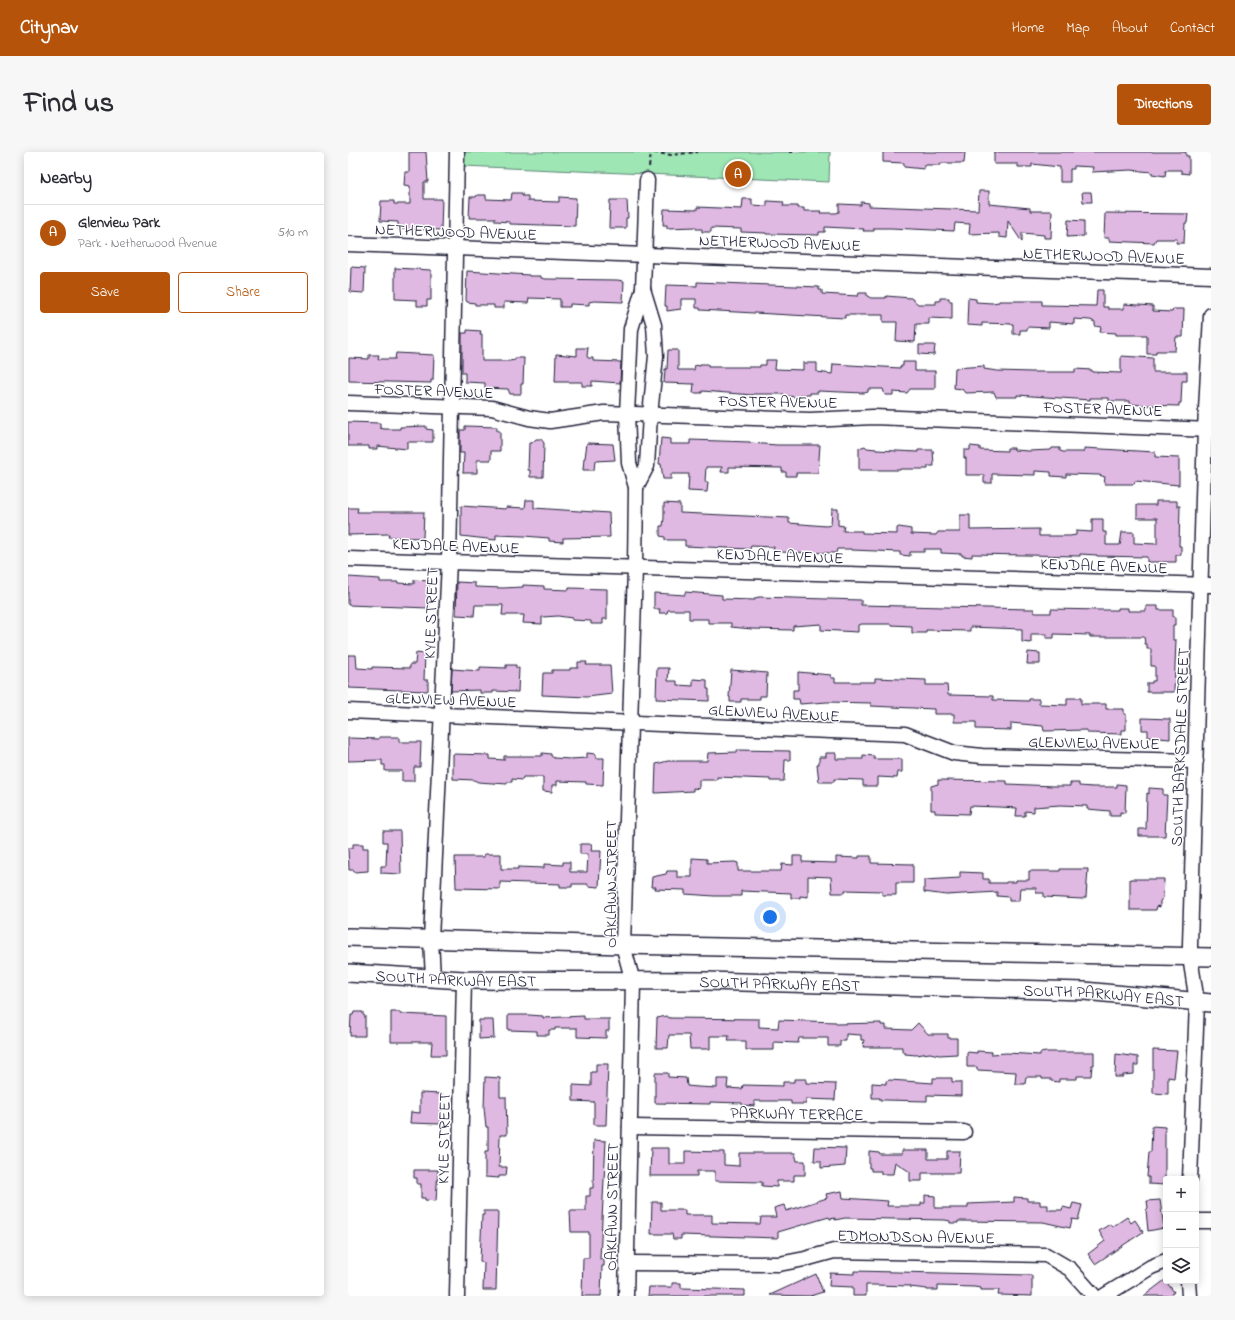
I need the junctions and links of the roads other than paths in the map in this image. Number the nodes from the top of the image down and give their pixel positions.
1 (457, 152) edge
2 (648, 174) road end
3 (348, 244) edge
4 (456, 248) junction
5 (644, 254) junction
6 (1211, 276) edge
7 (643, 289) junction
8 (1211, 315) edge
9 (348, 403) edge
10 (451, 407) junction
11 (627, 414) junction
12 (650, 415) junction
13 (1208, 430) edge
14 (636, 487) junction
15 (348, 559) edge
16 (449, 562) junction
17 (635, 568) junction
18 (1206, 584) edge
19 (348, 711) edge
20 (443, 716) junction
21 (630, 722) junction
22 (1196, 761) junction
23 (348, 937) edge
24 (431, 940) junction
25 (623, 945) junction
26 (1190, 957) junction
27 (1211, 957) edge
28 (348, 973) edge
29 (433, 978) junction
30 (464, 980) junction
31 (633, 982) junction
32 (1204, 1003) edge
33 (630, 1127) junction
34 (964, 1132) dead end
35 (1190, 1176) edge
36 (1199, 1221) edge
37 (1211, 1221) edge
38 (1163, 1262) edge
39 (627, 1263) junction
40 (1188, 1284) edge
41 (457, 1296) edge
42 (626, 1296) edge
43 (1094, 1296) edge
44 (1104, 1296) edge
45 (1189, 1296) edge

1 - 4 street, KYLE STREET
2 - 5 street
3 - 4 street, NETHERWOOD AVENUE
4 - 5 street, NETHERWOOD AVENUE
4 - 10 street, KYLE STREET
5 - 6 street, NETHERWOOD AVENUE
5 - 7 street
7 - 11 street
7 - 12 street
8 - 13 street, SOUTH BARKSDALE STREET
9 - 10 street, FOSTER AVENUE
10 - 11 street, FOSTER AVENUE
10 - 16 street, KYLE STREET
11 - 12 street, FOSTER AVENUE
11 - 14 street
12 - 13 street, FOSTER AVENUE
12 - 14 street
13 - 18 street, SOUTH BARKSDALE STREET
14 - 17 street, OAKLAWN STREET
15 - 16 street, KENDALE AVENUE
16 - 17 street, KENDALE AVENUE
16 - 20 street, KYLE STREET
17 - 18 street, KENDALE AVENUE
17 - 21 street, OAKLAWN STREET
18 - 22 street, SOUTH BARKSDALE STREET
19 - 20 street, GLENVIEW AVENUE
20 - 21 street, GLENVIEW AVENUE
20 - 24 street, KYLE STREET
21 - 22 street, GLENVIEW AVENUE
21 - 25 street, OAKLAWN STREET
22 - 26 street, SOUTH BARKSDALE STREET
23 - 24 main road
24 - 25 main road
24 - 29 street, KYLE STREET
25 - 26 main road
25 - 31 street, OAKLAWN STREET
26 - 27 main road
26 - 32 street, SOUTH BARKSDALE STREET
28 - 29 main road, SOUTH PARKWAY EAST
29 - 30 main road, SOUTH PARKWAY EAST
30 - 31 main road, SOUTH PARKWAY EAST
30 - 41 street, KYLE STREET
31 - 32 main road, SOUTH PARKWAY EAST
31 - 33 street, OAKLAWN STREET
32 - 35 street, SOUTH BARKSDALE STREET
33 - 34 street, PARKWAY TERRACE
33 - 39 street, OAKLAWN STREET
36 - 37 street
38 - 44 street
39 - 42 street, OAKLAWN STREET
39 - 43 street, EDMONDSON AVENUE
40 - 45 street

